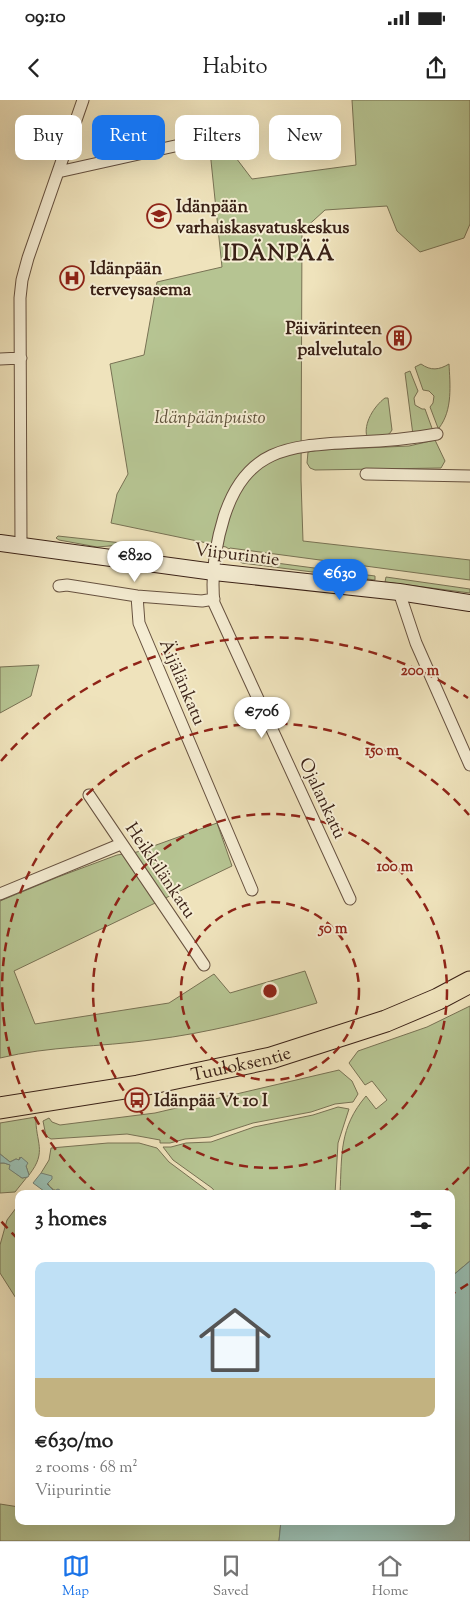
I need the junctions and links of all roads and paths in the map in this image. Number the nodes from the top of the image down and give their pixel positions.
1 (82, 100) edge
2 (175, 146) dead end
3 (58, 172) junction
4 (21, 358) junction
5 (0, 359) edge
6 (437, 434) dead end
7 (366, 474) dead end
8 (470, 476) edge
9 (0, 543) edge
10 (21, 545) junction
11 (214, 572) junction
12 (59, 586) dead end
13 (399, 592) junction
14 (136, 596) junction
15 (214, 599) junction
16 (470, 603) edge
17 (470, 765) edge
18 (89, 795) dead end
19 (122, 844) junction
20 (252, 890) dead end
21 (0, 894) edge
22 (350, 899) dead end
23 (204, 965) dead end
24 (470, 982) edge
25 (0, 1108) edge

1 - 3 street
2 - 3 street
3 - 4 street
4 - 5 street
4 - 10 street
6 - 11 street, Ojalankatu
7 - 8 street
9 - 10 main road, Viipurintie
10 - 11 main road, Viipurintie
11 - 13 main road, Viipurintie
11 - 15 street, Ojalankatu
12 - 14 street
13 - 16 main road, Viipurintie
13 - 17 street
14 - 15 street
14 - 20 street, Äijälänkatu
15 - 22 street, Ojalankatu
18 - 19 street, Heikkilänkatu
19 - 21 street
19 - 23 street, Heikkilänkatu
24 - 25 highway, Tuuloksentie

